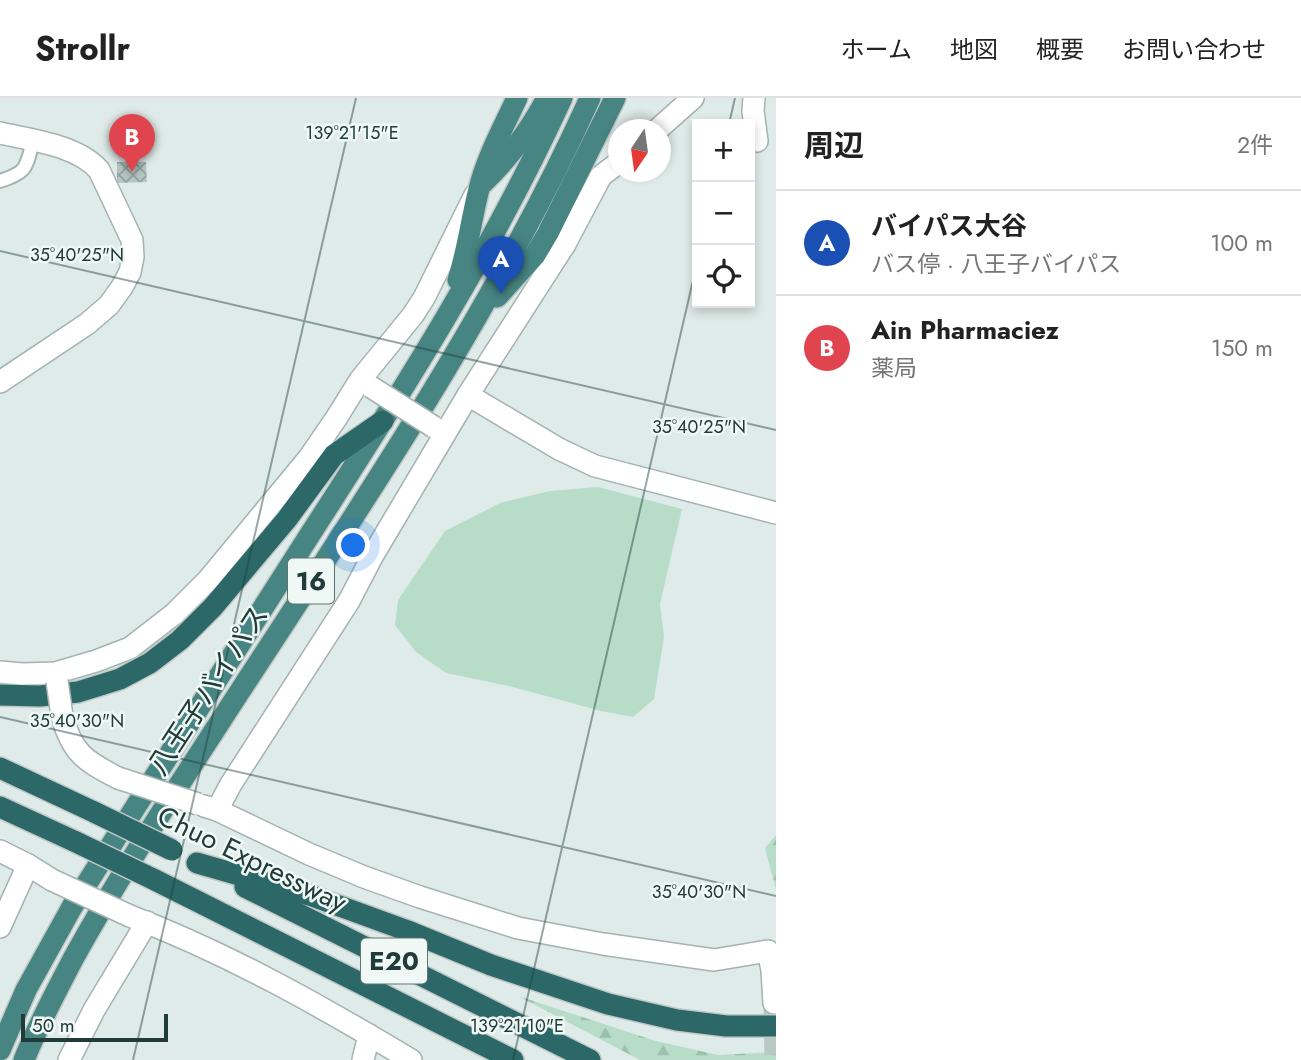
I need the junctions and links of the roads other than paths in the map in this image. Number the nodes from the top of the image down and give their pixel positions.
1 (517, 98) edge
2 (547, 98) edge
3 (562, 98) edge
4 (590, 98) edge
5 (615, 98) edge
6 (693, 98) edge
7 (754, 98) edge
8 (669, 119) edge
9 (0, 133) edge
10 (33, 141) junction
11 (757, 141) dead end
12 (608, 171) edge
13 (0, 181) edge
14 (479, 187) junction
15 (557, 238) junction
16 (475, 322) junction
17 (441, 328) junction
18 (0, 382) edge
19 (365, 383) junction
20 (468, 395) junction
21 (383, 421) junction
22 (439, 431) junction
23 (776, 513) edge
24 (0, 672) edge
25 (56, 677) junction
26 (0, 695) edge
27 (0, 768) edge
28 (0, 807) edge
29 (208, 807) junction
30 (0, 851) edge
31 (197, 863) junction
32 (28, 865) junction
33 (139, 919) junction
34 (0, 927) edge
35 (774, 1003) dead end
36 (776, 1026) edge
37 (369, 1035) junction
38 (0, 1050) edge
39 (24, 1060) edge
40 (69, 1060) edge
41 (363, 1060) edge
42 (411, 1060) edge
43 (513, 1060) edge
44 (590, 1060) edge

1 - 14 highway
2 - 14 highway
3 - 17 highway, 八王子バイパス / 16
4 - 16 highway, 八王子バイパス / 16
5 - 15 highway, 16
6 - 8 street
7 - 11 street
9 - 10 street
10 - 13 lane
10 - 18 street
12 - 15 street
14 - 17 highway
14 - 19 street
15 - 16 highway, 16
15 - 20 street
16 - 39 highway, 八王子バイパス / 16
17 - 21 highway, 八王子バイパス / 16
19 - 22 street, bridge
19 - 25 street
20 - 22 street
20 - 23 street
21 - 26 highway
21 - 38 highway, 八王子バイパス / 16
22 - 29 street
24 - 25 street
25 - 29 street, bridge
27 - 31 highway, Chuo Expressway / E20, bridge
28 - 43 highway, E20, bridge
29 - 35 street
30 - 32 street
31 - 36 highway
31 - 44 highway, Chuo Expressway / E20
32 - 33 street, bridge
32 - 34 street
33 - 37 street
33 - 40 street
37 - 41 street
37 - 42 street

